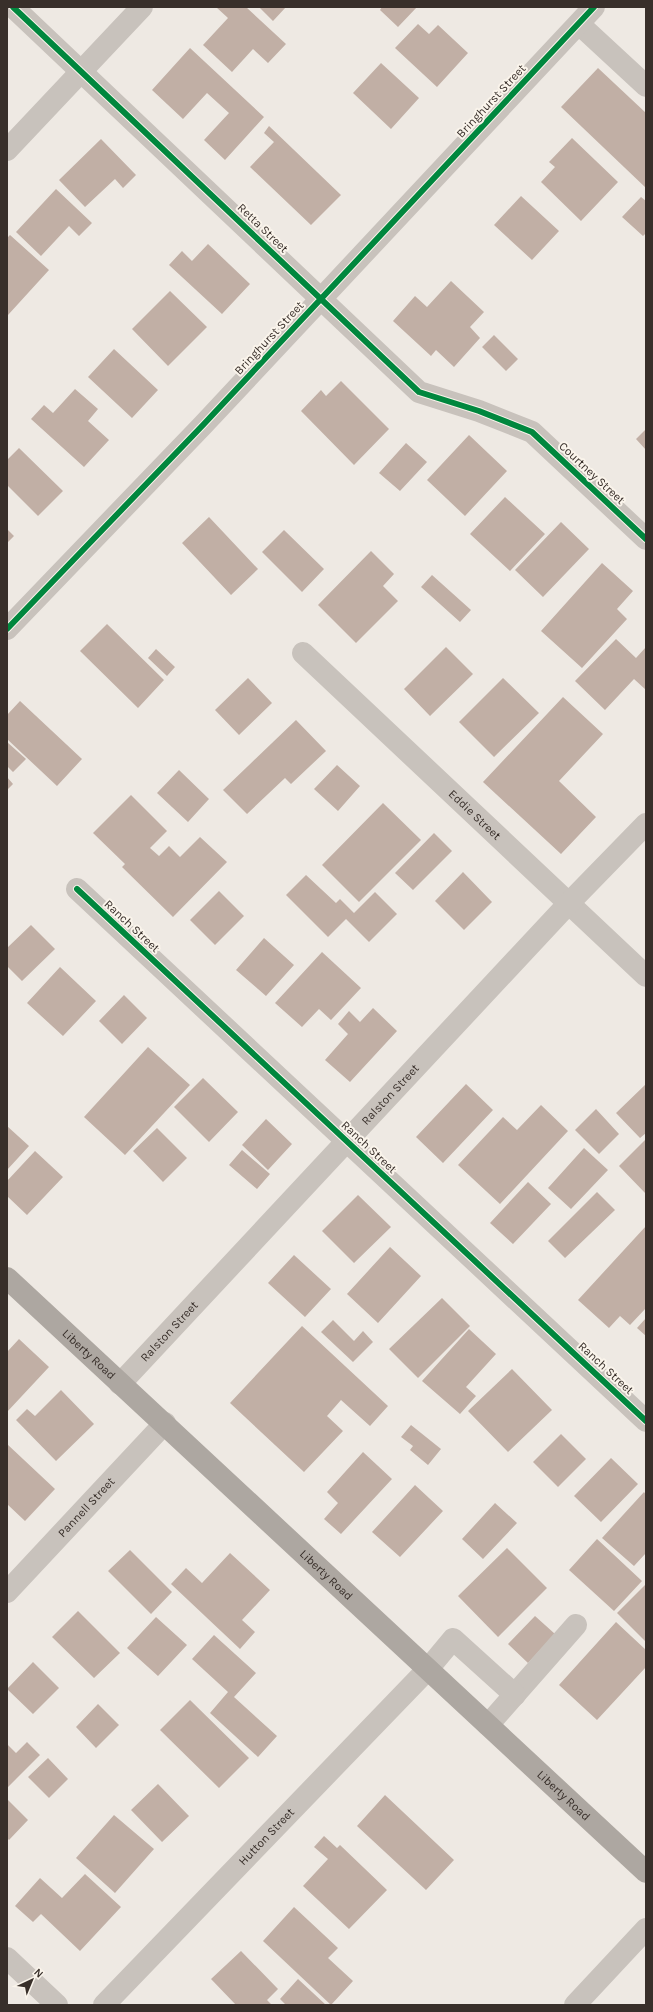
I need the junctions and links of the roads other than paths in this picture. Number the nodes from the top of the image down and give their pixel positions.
1 (14, 7) edge
2 (142, 7) edge
3 (594, 7) edge
4 (578, 24) junction
5 (82, 71) junction
6 (646, 86) edge
7 (7, 150) edge
8 (320, 298) junction
9 (520, 427) joint
10 (646, 539) edge
11 (7, 630) edge
12 (303, 653) dead end
13 (646, 824) edge
14 (77, 889) dead end
15 (569, 903) junction
16 (646, 976) edge
17 (347, 1141) junction
18 (7, 1278) edge
19 (120, 1384) junction
20 (646, 1421) edge
21 (165, 1423) junction
22 (7, 1592) edge
23 (576, 1625) dead end
24 (428, 1669) junction
25 (515, 1695) junction
26 (488, 1725) junction
27 (646, 1872) edge
28 (646, 1929) edge
29 (7, 1958) edge
30 (57, 2005) edge
31 (104, 2005) edge
32 (575, 2005) edge

1 - 5 street, Retta Street
2 - 5 street
3 - 4 street, Bringhurst Street
4 - 6 street
4 - 8 street, Bringhurst Street
5 - 7 street
5 - 8 street, Retta Street
8 - 9 street, Retta Street
8 - 11 street, Bringhurst Street
9 - 10 street, Courtney Street
12 - 15 street, Eddie Street
13 - 15 street, Ralston Street
14 - 17 street, Ranch Street
15 - 16 street, Eddie Street
15 - 17 street, Ralston Street
17 - 19 street, Ralston Street
17 - 20 street, Ranch Street
18 - 19 main road, Liberty Road
19 - 21 main road, Liberty Road
21 - 22 street, Pannell Street
21 - 24 main road, Liberty Road
23 - 25 street
24 - 25 street, Hutton Street
24 - 26 main road, Liberty Road
24 - 31 street, Hutton Street
25 - 26 street
26 - 27 main road, Liberty Road
28 - 32 street
29 - 30 street

